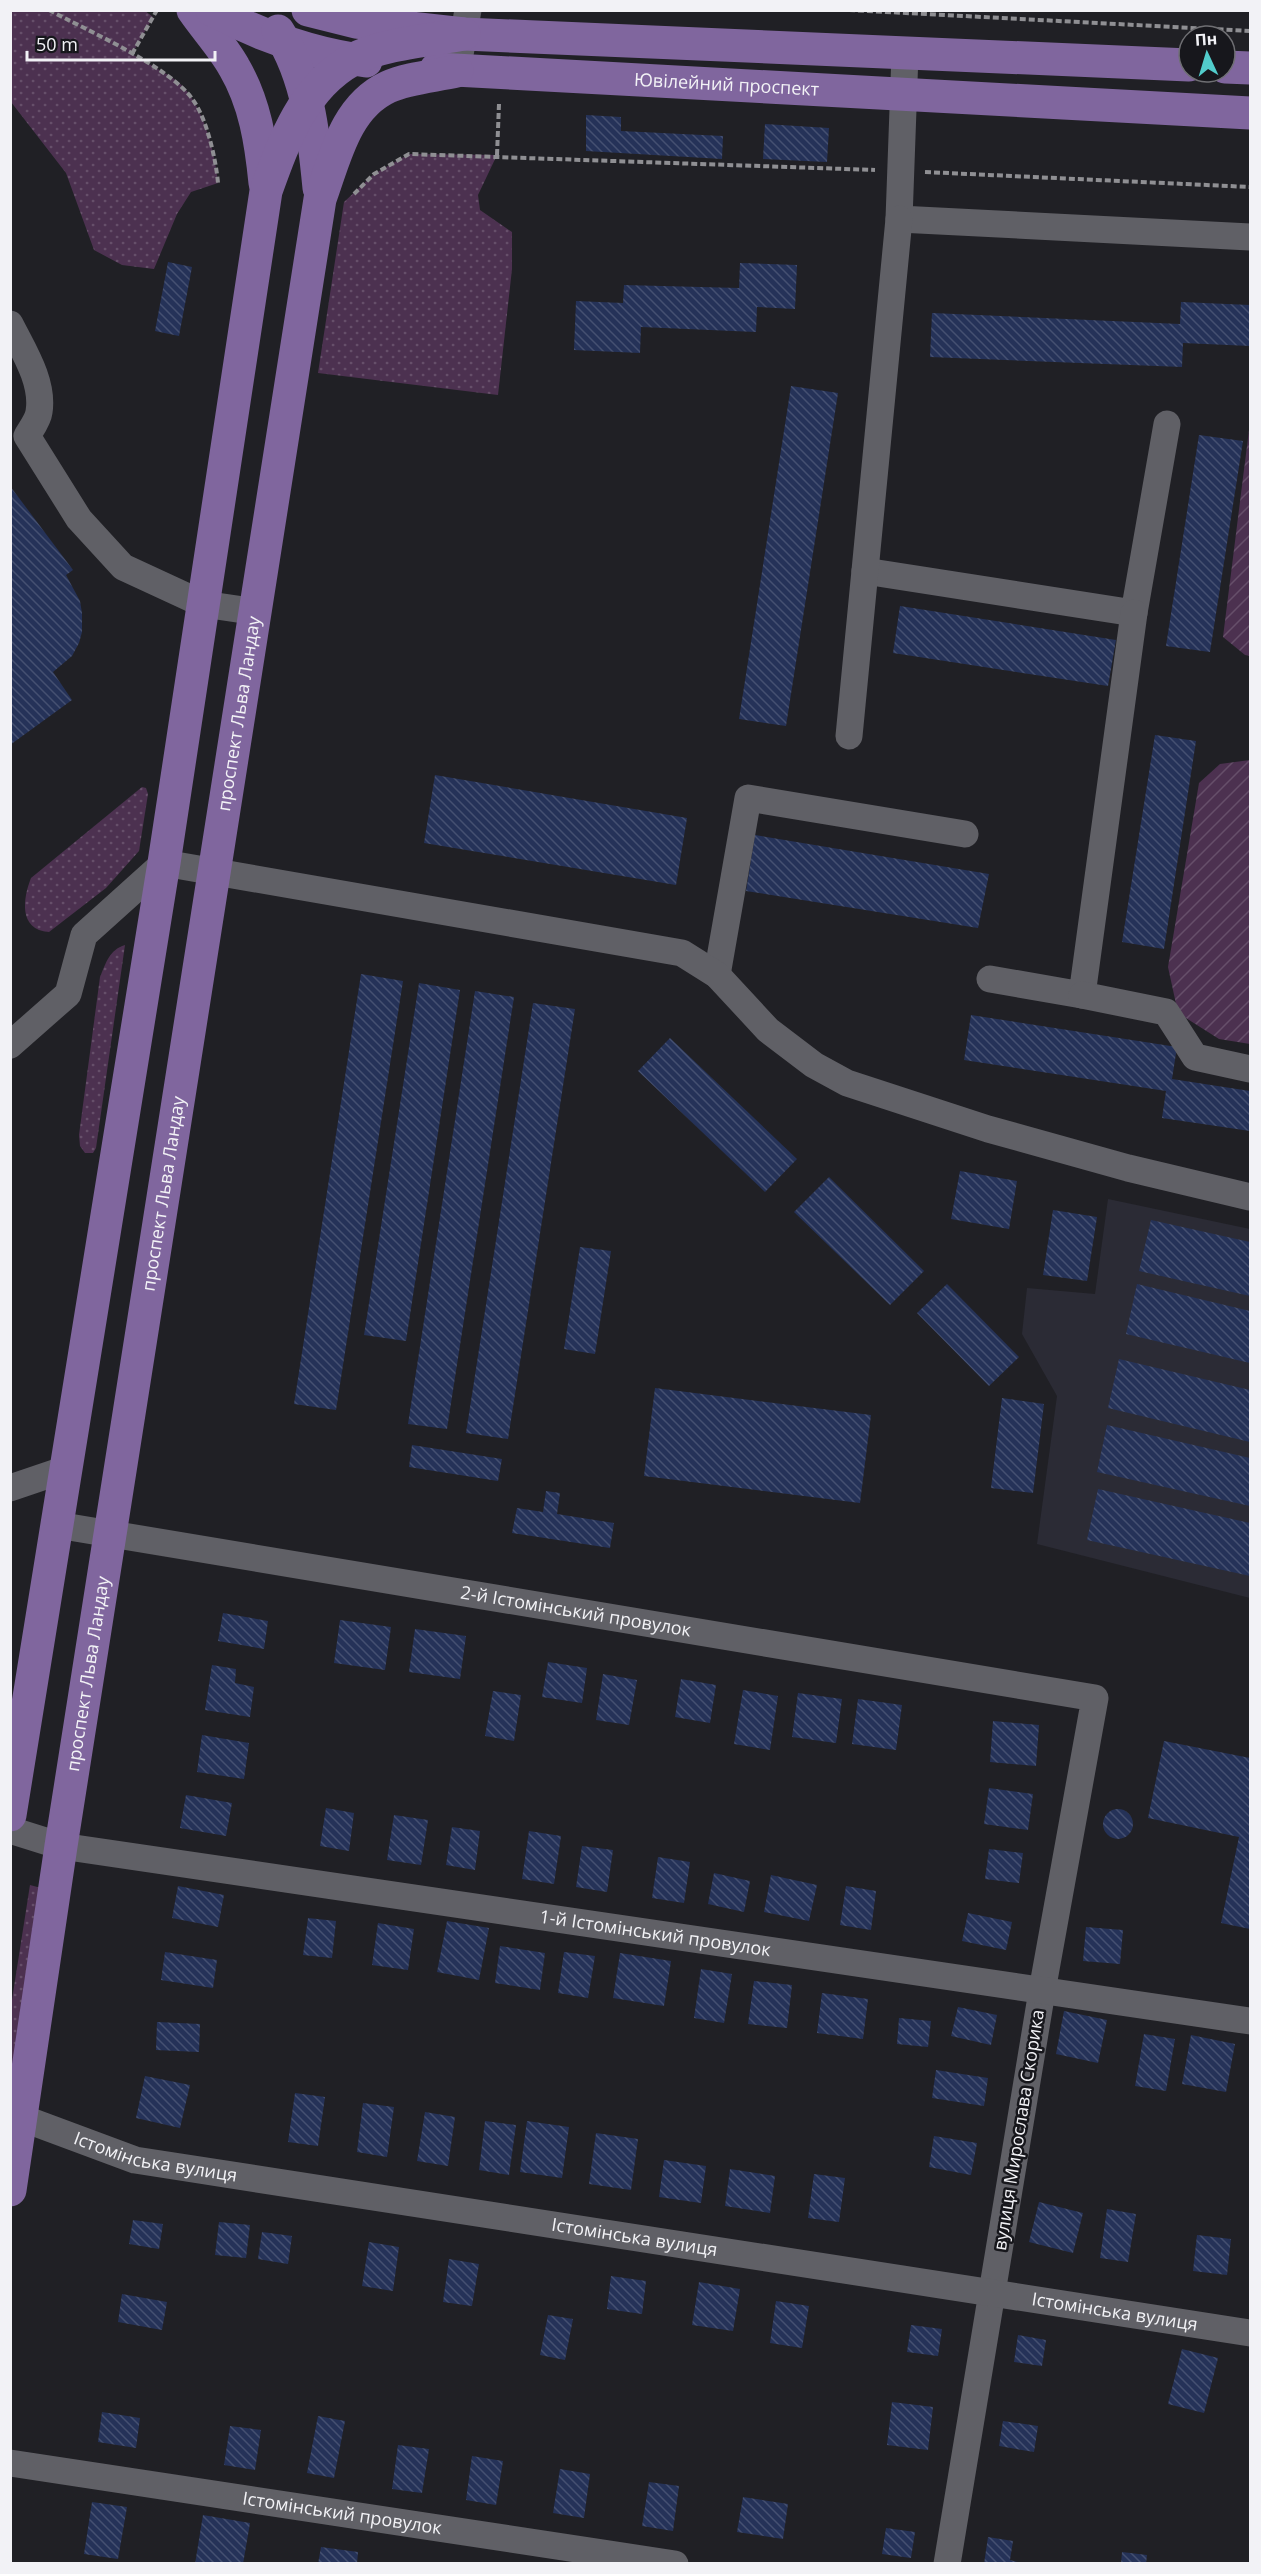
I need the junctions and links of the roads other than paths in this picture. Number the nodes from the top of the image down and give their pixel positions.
1 (193, 10) edge
2 (212, 10) edge
3 (263, 10) edge
4 (308, 10) edge
5 (466, 22) edge
6 (286, 44) junction
7 (905, 54) junction
8 (353, 59) junction
9 (1177, 65) edge
10 (457, 71) junction
11 (904, 96) junction
12 (306, 101) junction
13 (1251, 113) edge
14 (266, 191) junction
15 (336, 197) junction
16 (899, 219) junction
17 (1251, 237) edge
18 (10, 324) edge
19 (1167, 424) dead end
20 (865, 571) junction
21 (203, 604) junction
22 (257, 612) junction
23 (1134, 613) junction
24 (849, 736) dead end
25 (965, 834) dead end
26 (164, 863) junction
27 (216, 871) junction
28 (717, 975) junction
29 (990, 979) dead end
30 (1082, 995) junction
31 (10, 1044) edge
32 (1251, 1069) edge
33 (1251, 1197) edge
34 (66, 1469) junction
35 (10, 1488) edge
36 (57, 1525) junction
37 (111, 1534) junction
38 (1095, 1698) joint
39 (10, 1815) edge
40 (10, 1830) edge
41 (61, 1846) junction
42 (1042, 1991) junction
43 (1251, 2021) edge
44 (22, 2118) junction
45 (10, 2190) edge
46 (992, 2293) junction
47 (1251, 2333) edge
48 (10, 2463) edge
49 (675, 2564) edge
50 (947, 2564) edge

1 - 14 main road
2 - 6 main road, Ювілейний проспект
3 - 6 main road
4 - 5 main road
5 - 7 main road
5 - 8 main road
5 - 10 street
6 - 8 main road, Ювілейний проспект
6 - 12 main road
7 - 9 main road
7 - 11 street
8 - 10 main road, Ювілейний проспект
8 - 12 main road
10 - 11 main road, Ювілейний проспект
10 - 15 main road
11 - 13 main road, Ювілейний проспект
11 - 16 street
12 - 14 main road
12 - 15 main road
14 - 21 main road
15 - 22 main road, проспект Льва Ландау
16 - 17 street
16 - 20 street
18 - 21 street
19 - 23 street
20 - 23 street
20 - 24 street
21 - 22 street
21 - 26 main road
22 - 27 main road, проспект Льва Ландау
23 - 30 street
25 - 28 street
26 - 27 street
26 - 31 street
26 - 34 main road
27 - 28 street
27 - 37 main road, проспект Льва Ландау
28 - 33 street
29 - 30 street
30 - 32 street
34 - 35 street
34 - 36 main road
36 - 37 street, 2-й Істомінський провулок
36 - 39 main road
37 - 38 street, 2-й Істомінський провулок
37 - 41 main road, проспект Льва Ландау
38 - 42 street, вулиця Мирослава Скорика
40 - 41 street, 1-й Істомінський провулок
41 - 42 street, 1-й Істомінський провулок
41 - 44 main road, проспект Льва Ландау
42 - 43 street, 1-й Істомінський провулок
42 - 46 street, вулиця Мирослава Скорика
44 - 45 main road, проспект Льва Ландау
44 - 46 street, Істомінська вулиця
46 - 47 street, Істомінська вулиця
46 - 50 street, вулиця Мирослава Скорика
48 - 49 street, Істомінський провулок

